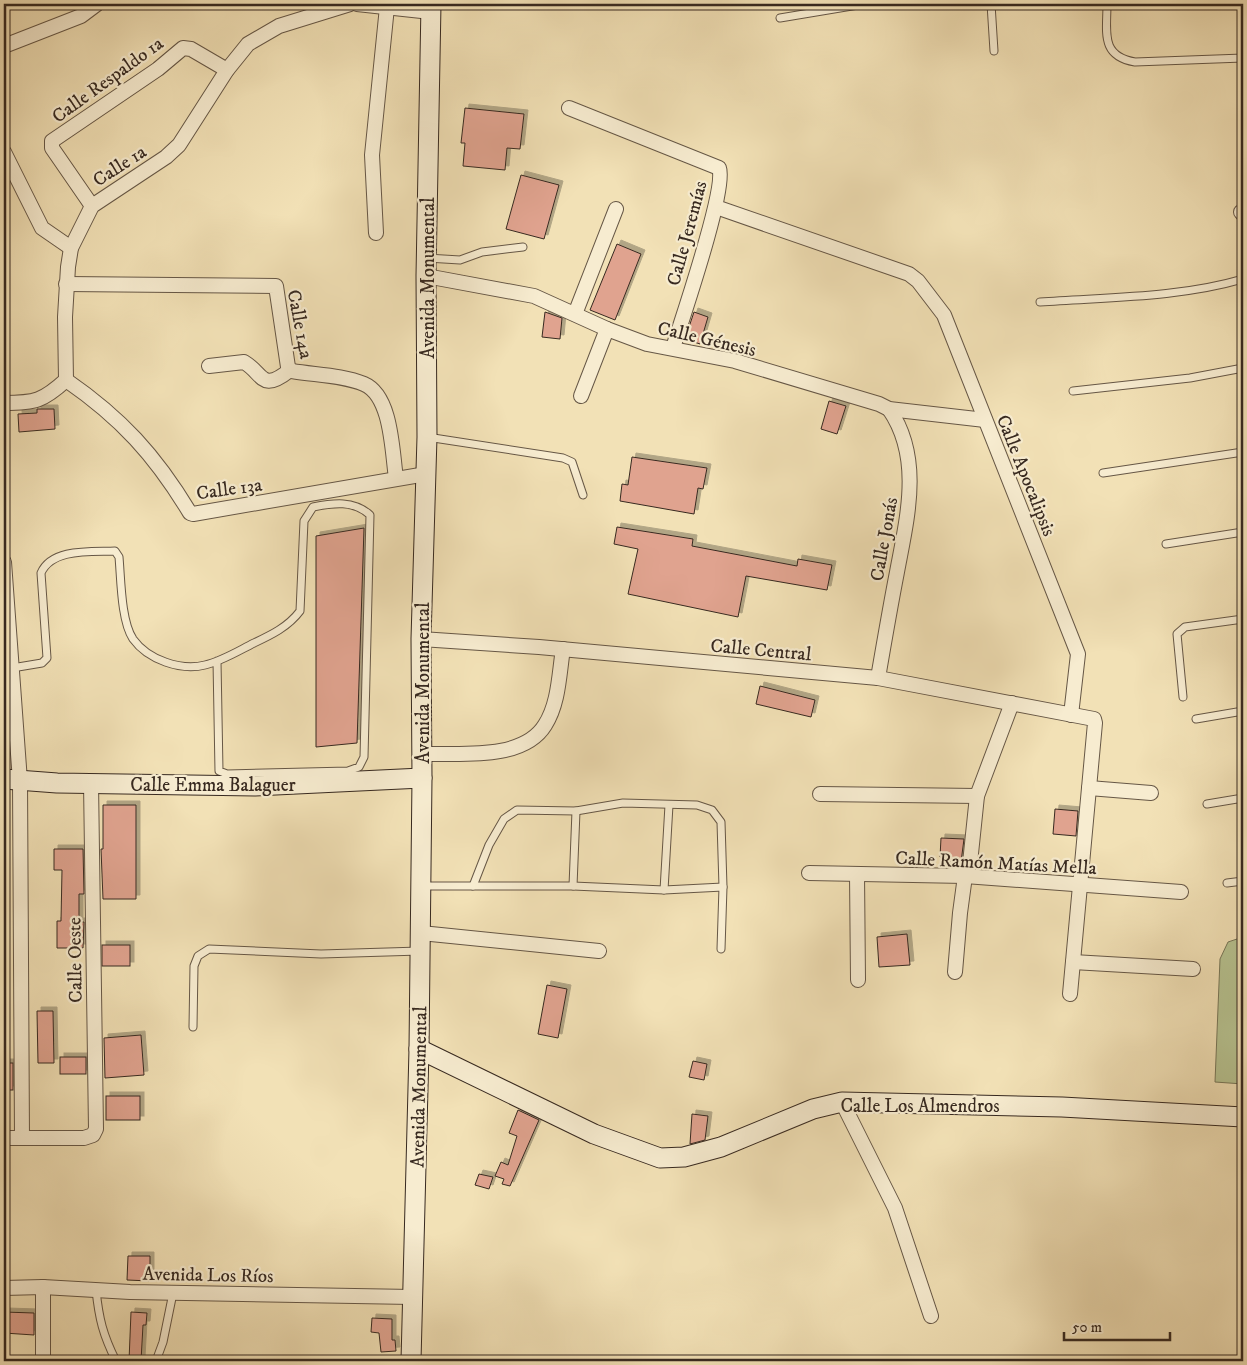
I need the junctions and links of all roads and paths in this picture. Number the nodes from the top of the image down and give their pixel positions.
1 (97, 4) edge
2 (350, 4) edge
3 (357, 4) edge
4 (864, 4) edge
5 (992, 4) edge
6 (1107, 4) edge
7 (387, 7) junction
8 (431, 8) edge
9 (780, 18) dead end
10 (4, 42) edge
11 (994, 51) dead end
12 (1243, 58) edge
13 (227, 70) junction
14 (570, 108) dead end
15 (4, 152) edge
16 (7, 168) edge
17 (92, 206) junction
18 (716, 207) junction
19 (616, 209) dead end
20 (376, 234) dead end
21 (522, 247) dead end
22 (70, 248) junction
23 (426, 267) junction
24 (1243, 280) edge
25 (66, 284) junction
26 (1040, 302) dead end
27 (575, 314) junction
28 (607, 329) junction
29 (673, 348) junction
30 (209, 366) dead end
31 (1243, 368) edge
32 (290, 370) junction
33 (66, 380) junction
34 (1073, 391) dead end
35 (581, 396) dead end
36 (4, 403) edge
37 (888, 409) junction
38 (985, 420) junction
39 (427, 437) junction
40 (1243, 452) edge
41 (1103, 473) dead end
42 (426, 474) junction
43 (396, 478) junction
44 (583, 495) dead end
45 (1243, 532) edge
46 (1166, 544) dead end
47 (4, 562) edge
48 (1243, 619) edge
49 (421, 639) junction
50 (563, 649) junction
51 (217, 661) junction
52 (12, 668) junction
53 (878, 678) junction
54 (1183, 697) dead end
55 (1012, 703) junction
56 (1243, 711) edge
57 (1071, 715) junction
58 (1196, 719) dead end
59 (422, 754) junction
60 (422, 778) junction
61 (12, 780) edge
62 (91, 783) junction
63 (1089, 788) junction
64 (1151, 793) dead end
65 (820, 794) dead end
66 (977, 796) junction
67 (1243, 798) edge
68 (669, 804) junction
69 (1207, 804) dead end
70 (576, 811) junction
71 (808, 873) dead end
72 (857, 874) junction
73 (965, 876) junction
74 (1243, 881) edge
75 (1227, 883) dead end
76 (1080, 885) junction
77 (421, 886) junction
78 (473, 886) junction
79 (572, 886) junction
80 (723, 887) junction
81 (664, 890) junction
82 (1181, 892) dead end
83 (421, 942) junction
84 (721, 949) dead end
85 (599, 950) dead end
86 (1073, 962) junction
87 (1193, 969) dead end
88 (955, 972) dead end
89 (858, 980) dead end
90 (1070, 994) dead end
91 (193, 1027) dead end
92 (419, 1049) junction
93 (842, 1102) junction
94 (1243, 1116) edge
95 (4, 1138) edge
96 (22, 1138) junction
97 (43, 1287) junction
98 (4, 1288) edge
99 (96, 1290) junction
100 (173, 1292) junction
101 (412, 1297) junction
102 (931, 1316) dead end
103 (43, 1361) edge
104 (116, 1361) edge
105 (156, 1361) edge
106 (411, 1361) edge

1 - 10 street
2 - 13 street, Calle 1a
3 - 7 street
4 - 9 lane
5 - 11 lane
6 - 12 lane
7 - 8 street
7 - 20 street
8 - 23 main road, Avenida Monumental
13 - 17 street, Calle 1a
13 - 17 street, Calle Respaldo 1a
14 - 18 street, Calle Jeremías
15 - 16 street
16 - 22 street
17 - 22 street, Calle 1a
18 - 29 street, Calle Jeremías
18 - 38 street, Calle Apocalipsis
19 - 27 street
21 - 23 lane
22 - 25 street, Calle 1a
23 - 27 street, Calle Génesis
23 - 39 main road, Avenida Monumental
24 - 26 lane
25 - 32 street, Calle 14a
25 - 33 street, Calle 1a
27 - 28 street, Calle Génesis
28 - 29 street, Calle Génesis
28 - 35 street
29 - 37 street, Calle Génesis
30 - 32 street
31 - 34 lane
32 - 43 street, Calle 14a
33 - 36 street
33 - 43 street, Calle 13a
37 - 38 street, Calle Génesis
37 - 53 street, Calle Jonás
38 - 57 street, Calle Apocalipsis
39 - 42 main road, Avenida Monumental
39 - 44 lane
40 - 41 lane
42 - 43 street, Calle 13a
42 - 49 main road, Avenida Monumental
45 - 46 lane
47 - 52 street
48 - 54 lane
49 - 50 street, Calle Central
49 - 59 main road, Avenida Monumental
50 - 53 street, Calle Central
50 - 59 street
51 - 51 lane
51 - 52 lane
52 - 61 street
53 - 55 street, Calle Central
55 - 57 street, Calle Central
55 - 66 street
56 - 58 lane
57 - 63 street, Calle Central
59 - 60 main road, Avenida Monumental
60 - 62 main road, Calle Emma Balaguer
60 - 77 main road, Avenida Monumental
61 - 62 main road, Calle Emma Balaguer
61 - 96 street
62 - 96 street, Calle Oeste
63 - 64 street
63 - 76 street
65 - 66 street
66 - 73 street
67 - 69 lane
68 - 70 lane
68 - 80 lane
68 - 81 lane
70 - 78 lane
70 - 79 lane
71 - 72 street, Calle Ramón Matías Mella
72 - 73 street, Calle Ramón Matías Mella
72 - 89 street
73 - 76 street, Calle Ramón Matías Mella
73 - 88 street
74 - 75 lane
76 - 82 street, Calle Ramón Matías Mella
76 - 86 street
77 - 78 lane
77 - 83 main road, Avenida Monumental
78 - 79 lane
79 - 81 lane
80 - 81 lane
80 - 84 lane
83 - 85 street
83 - 91 lane
83 - 92 main road, Avenida Monumental
86 - 87 street
86 - 90 street
92 - 93 main road, Calle Los Almendros
92 - 101 main road, Avenida Monumental
93 - 94 main road, Calle Los Almendros
93 - 102 street
95 - 96 street
97 - 98 street, Avenida Los Ríos
97 - 99 street, Avenida Los Ríos
97 - 103 street
99 - 100 street, Avenida Los Ríos
99 - 104 lane
100 - 101 street, Avenida Los Ríos
100 - 105 lane
101 - 106 main road, Avenida Monumental

